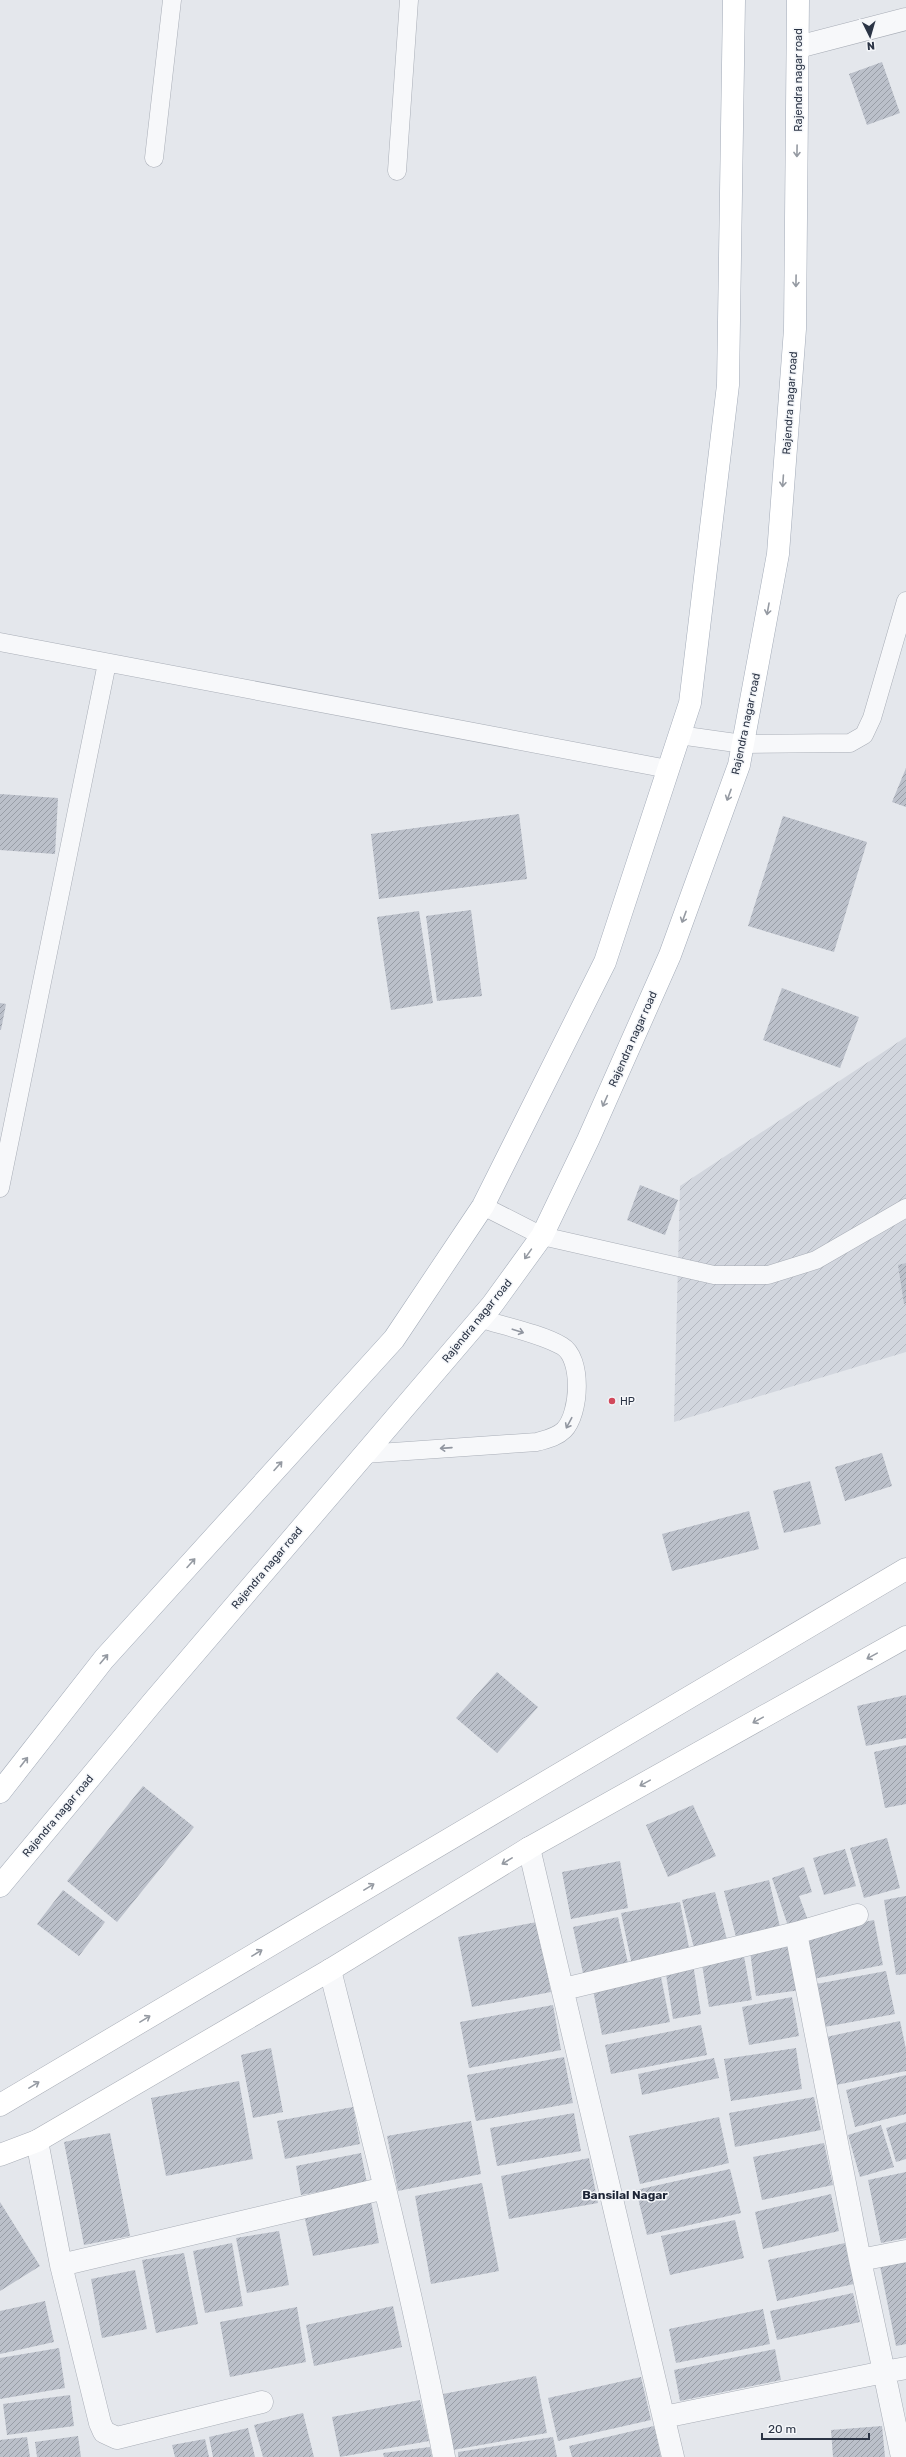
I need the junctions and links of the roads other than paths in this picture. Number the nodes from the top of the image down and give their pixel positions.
1 (172, 0) edge
2 (409, 0) edge
3 (734, 0) edge
4 (798, 0) edge
5 (906, 19) edge
6 (798, 46) junction
7 (154, 158) dead end
8 (396, 171) dead end
9 (906, 601) edge
10 (0, 642) edge
11 (107, 663) junction
12 (679, 735) junction
13 (743, 744) junction
14 (668, 769) junction
15 (0, 1188) edge
16 (483, 1206) junction
17 (906, 1208) edge
18 (542, 1236) junction
19 (481, 1319) junction
20 (364, 1454) junction
21 (906, 1569) edge
22 (906, 1637) edge
23 (0, 1792) edge
24 (529, 1848) junction
25 (0, 1886) edge
26 (857, 1915) dead end
27 (796, 1933) junction
28 (330, 1970) junction
29 (564, 1990) junction
30 (0, 2105) edge
31 (37, 2141) junction
32 (0, 2155) edge
33 (385, 2188) junction
34 (906, 2251) edge
35 (860, 2260) junction
36 (61, 2265) junction
37 (906, 2368) edge
38 (884, 2372) junction
39 (262, 2402) dead end
40 (664, 2417) junction
41 (444, 2457) edge
42 (673, 2457) edge
43 (902, 2457) edge

1 - 7 lane
2 - 8 lane
3 - 12 main road
4 - 6 main road, Rajendra nagar road
5 - 6 street
6 -> 13 main road, Rajendra nagar road
9 - 13 lane
10 - 11 lane
11 - 14 lane
11 - 15 lane
12 - 13 lane
12 - 14 main road
13 -> 18 main road, Rajendra nagar road
14 - 16 main road
16 - 18 lane
23 -> 16 main road
17 - 18 lane
18 -> 19 main road, Rajendra nagar road
19 - 20 main road, Rajendra nagar road
19 -> 20 lane
20 - 25 main road, Rajendra nagar road
30 -> 21 main road
22 -> 24 main road
24 -> 28 main road
24 - 29 street
26 - 27 street
27 - 29 street
27 - 35 street
28 - 31 main road
28 - 33 street
29 - 40 street
31 - 32 main road
31 - 36 street
33 - 36 street
33 - 41 street
34 - 35 street
35 - 38 street
36 - 39 street
37 - 38 street
38 - 40 street
38 - 43 street
40 - 42 street

